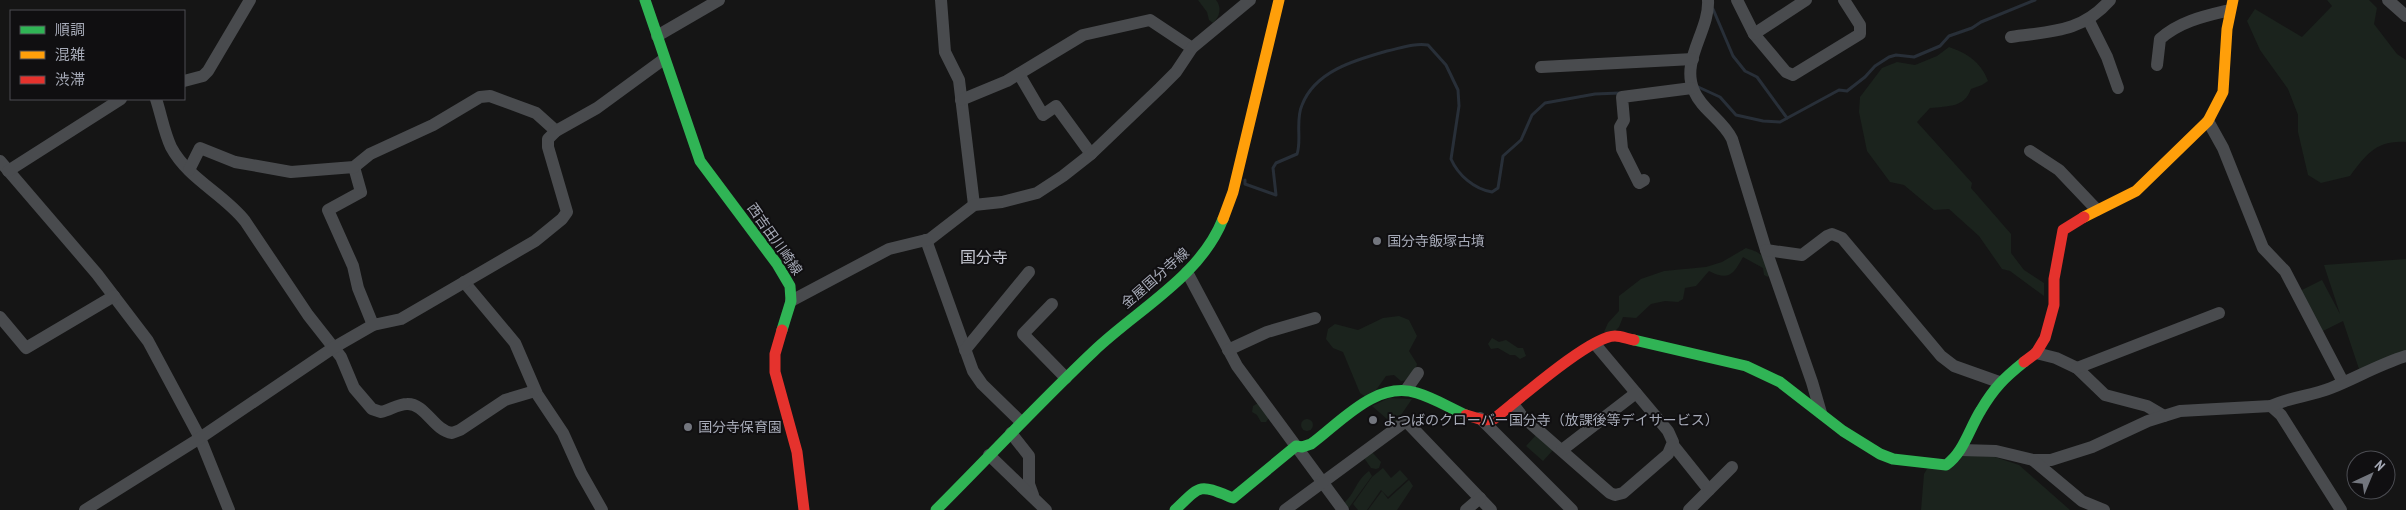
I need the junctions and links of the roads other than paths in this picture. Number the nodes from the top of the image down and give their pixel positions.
1 (250, 0) edge
2 (644, 0) edge
3 (719, 0) edge
4 (941, 0) edge
5 (1250, 0) edge
6 (1279, 0) edge
7 (1708, 0) edge
8 (1737, 0) edge
9 (1806, 0) edge
10 (1844, 0) edge
11 (2110, 0) edge
12 (2388, 0) edge
13 (2232, 5) edge
14 (2406, 16) edge
15 (2089, 20) junction
16 (1754, 34) junction
17 (657, 36) junction
18 (2011, 37) dead end
19 (1192, 48) junction
20 (664, 59) junction
21 (1693, 59) junction
22 (2157, 65) dead end
23 (1540, 67) dead end
24 (1019, 74) junction
25 (185, 81) edge
26 (1692, 88) junction
27 (2118, 88) dead end
28 (119, 100) edge
29 (156, 100) edge
30 (961, 100) junction
31 (2208, 121) junction
32 (556, 131) junction
33 (2030, 151) dead end
34 (1091, 154) junction
35 (4, 166) edge
36 (354, 167) junction
37 (189, 170) junction
38 (1644, 180) dead end
39 (974, 205) junction
40 (2097, 210) junction
41 (926, 240) junction
42 (1766, 250) junction
43 (1028, 272) dead end
44 (1187, 272) junction
45 (464, 282) junction
46 (114, 296) junction
47 (791, 301) junction
48 (1052, 304) dead end
49 (2219, 313) dead end
50 (0, 317) edge
51 (1315, 318) dead end
52 (373, 326) junction
53 (1595, 344) junction
54 (333, 348) junction
55 (965, 350) junction
56 (1228, 350) junction
57 (2036, 353) junction
58 (2406, 356) edge
59 (2077, 368) junction
60 (1418, 372) dead end
61 (1066, 378) junction
62 (1999, 382) junction
63 (2343, 382) junction
64 (1406, 390) junction
65 (535, 391) junction
66 (1636, 393) junction
67 (1513, 404) junction
68 (2271, 406) junction
69 (1821, 414) junction
70 (2164, 416) junction
71 (1480, 418) junction
72 (1021, 422) junction
73 (1011, 433) junction
74 (200, 438) junction
75 (1673, 445) junction
76 (1296, 446) junction
77 (1562, 450) junction
78 (1961, 450) junction
79 (990, 455) junction
80 (2033, 460) junction
81 (1732, 467) dead end
82 (1322, 482) junction
83 (1709, 490) junction
84 (1033, 497) junction
85 (1480, 498) junction
86 (85, 510) edge
87 (230, 510) edge
88 (601, 510) edge
89 (804, 510) edge
90 (936, 510) edge
91 (1046, 510) edge
92 (1175, 510) edge
93 (1285, 510) edge
94 (1343, 510) edge
95 (1466, 510) edge
96 (1491, 510) edge
97 (1572, 510) edge
98 (1689, 510) edge
99 (2104, 510) edge
100 (2341, 510) edge

1 - 25 street
2 - 17 street, 西吉田川崎線
3 - 17 street
4 - 30 street
5 - 19 street
6 - 44 street, 金屋国分寺線
7 - 21 street
8 - 16 street
9 - 16 street
10 - 16 street
11 - 15 street
12 - 14 street
13 - 22 street
13 - 31 street
15 - 18 street
15 - 27 street
17 - 20 street, 西吉田川崎線
19 - 24 street
19 - 34 street
20 - 32 street
20 - 47 street, 西吉田川崎線
21 - 23 street
21 - 26 street
24 - 30 street
24 - 34 street
26 - 38 street
26 - 42 street
28 - 35 street
29 - 37 street
30 - 39 street
31 - 40 street
31 - 63 street
32 - 36 street
32 - 45 street
33 - 40 street
34 - 39 street
35 - 46 street
36 - 37 street
36 - 52 street
37 - 54 street
39 - 41 street
40 - 57 street
41 - 47 street
41 - 55 street
42 - 62 street
42 - 69 street
43 - 55 street
44 - 56 street
44 - 61 street, 金屋国分寺線
45 - 52 street
45 - 65 street
46 - 50 street
46 - 74 street
47 - 89 street, 西吉田川崎線
48 - 61 street
49 - 59 street
51 - 56 street
52 - 54 street
53 - 66 street
53 - 67 street
53 - 69 street
54 - 65 street
54 - 74 street
55 - 72 street
56 - 76 street
57 - 59 street
57 - 62 street
58 - 63 street
59 - 70 street
60 - 64 street
61 - 72 street, 金屋国分寺線
62 - 78 street
63 - 68 street
64 - 71 street
64 - 76 street
65 - 88 street
66 - 75 street
66 - 77 street
67 - 71 street
67 - 77 street
68 - 70 street
68 - 100 street
69 - 78 street
70 - 80 street
71 - 97 street
72 - 73 street, 金屋国分寺線
73 - 79 street, 金屋国分寺線
73 - 84 street
74 - 86 street
74 - 87 street
75 - 77 street
75 - 83 street
76 - 82 street
76 - 92 street
78 - 80 street
79 - 84 street
79 - 90 street, 金屋国分寺線
80 - 99 street
81 - 83 street
82 - 85 street
82 - 93 street
82 - 94 street
83 - 98 street
84 - 91 street
85 - 95 street
85 - 96 street

